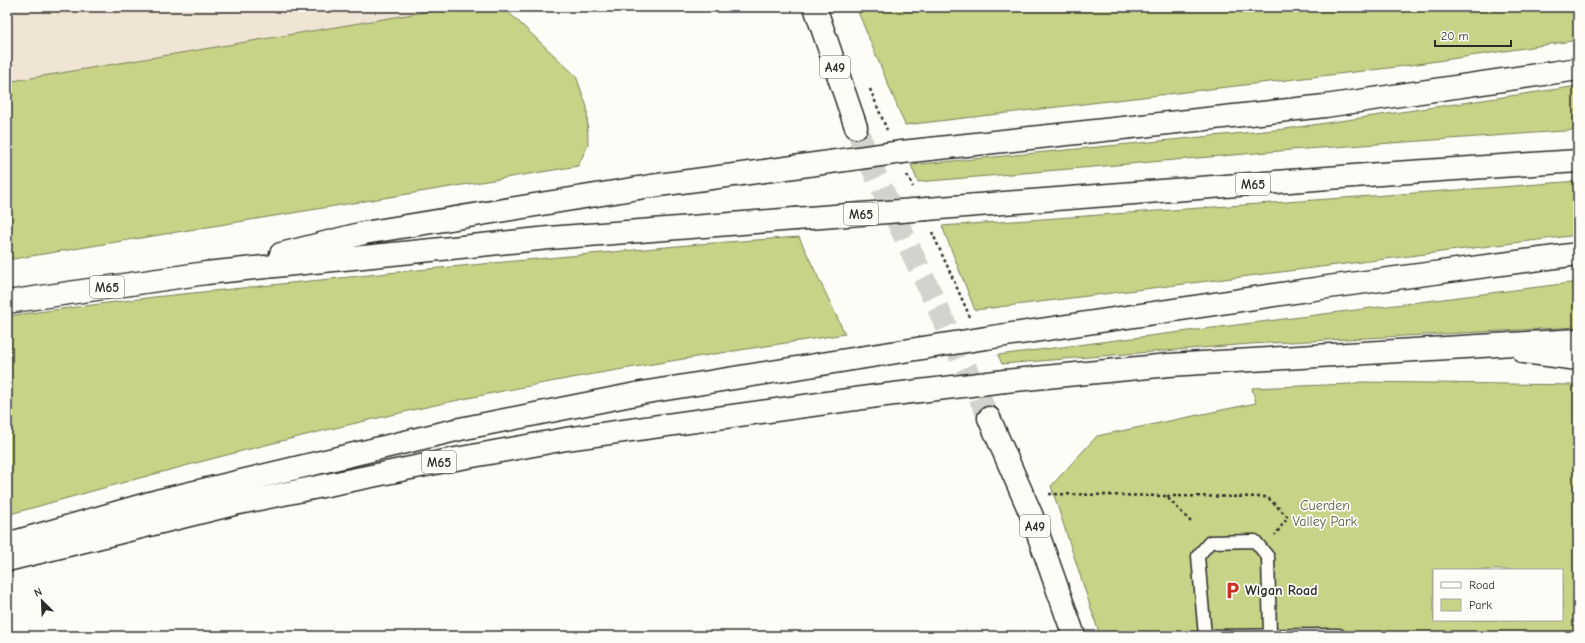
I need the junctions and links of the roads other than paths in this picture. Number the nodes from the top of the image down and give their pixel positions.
1 (815, 7) edge
2 (1578, 70) edge
3 (856, 127) tunnel mouth
4 (1578, 161) edge
5 (1578, 254) edge
6 (206, 273) junction
7 (7, 302) edge
8 (1578, 340) edge
9 (1478, 346) junction
10 (1578, 359) edge
11 (989, 418) tunnel mouth
12 (7, 544) edge
13 (7, 560) edge
14 (1271, 635) edge
15 (1340, 635) dead end
16 (1074, 636) edge
17 (1205, 636) edge
18 (1211, 636) edge

1 - 3 main road, A49
2 - 6 main road, bridge
4 - 6 main road, M65, bridge
5 - 12 main road, M65, bridge
6 - 7 main road, M65
8 - 9 main road
9 - 10 main road
9 - 13 main road, M65, bridge
11 - 16 main road, A49
14 - 15 lane
14 - 17 lane
14 - 18 lane

